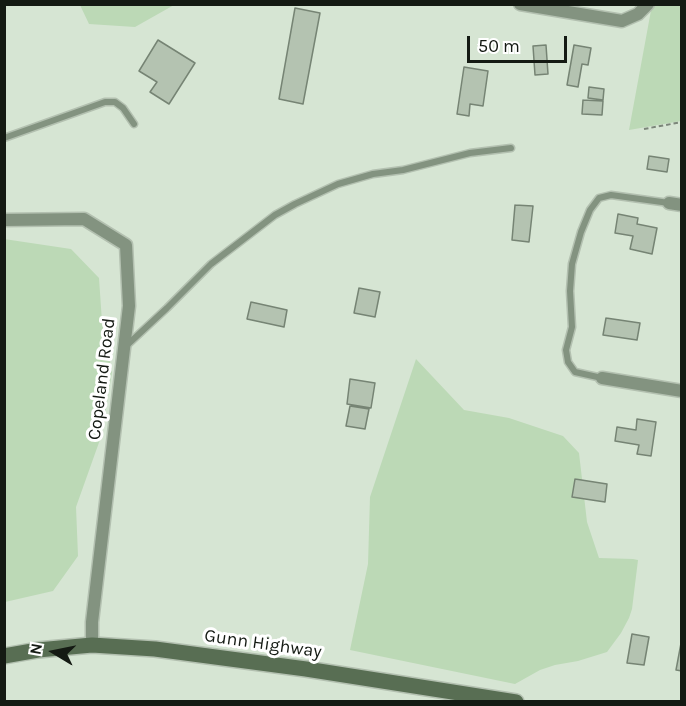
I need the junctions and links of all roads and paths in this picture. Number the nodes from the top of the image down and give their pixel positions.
1 (520, 4) edge
2 (648, 4) edge
3 (681, 122) edge
4 (134, 124) dead end
5 (644, 129) dead end
6 (4, 138) edge
7 (511, 148) dead end
8 (675, 204) edge
9 (4, 220) edge
10 (124, 348) junction
11 (602, 378) joint
12 (681, 391) edge
13 (92, 645) junction
14 (4, 656) edge
15 (516, 702) edge

1 - 2 street
3 - 5 path
4 - 6 lane
7 - 10 lane
8 - 11 lane
9 - 10 street, Copeland Road
10 - 13 street, Copeland Road
11 - 12 street
13 - 14 main road, Gunn Highway
13 - 15 main road, Gunn Highway

